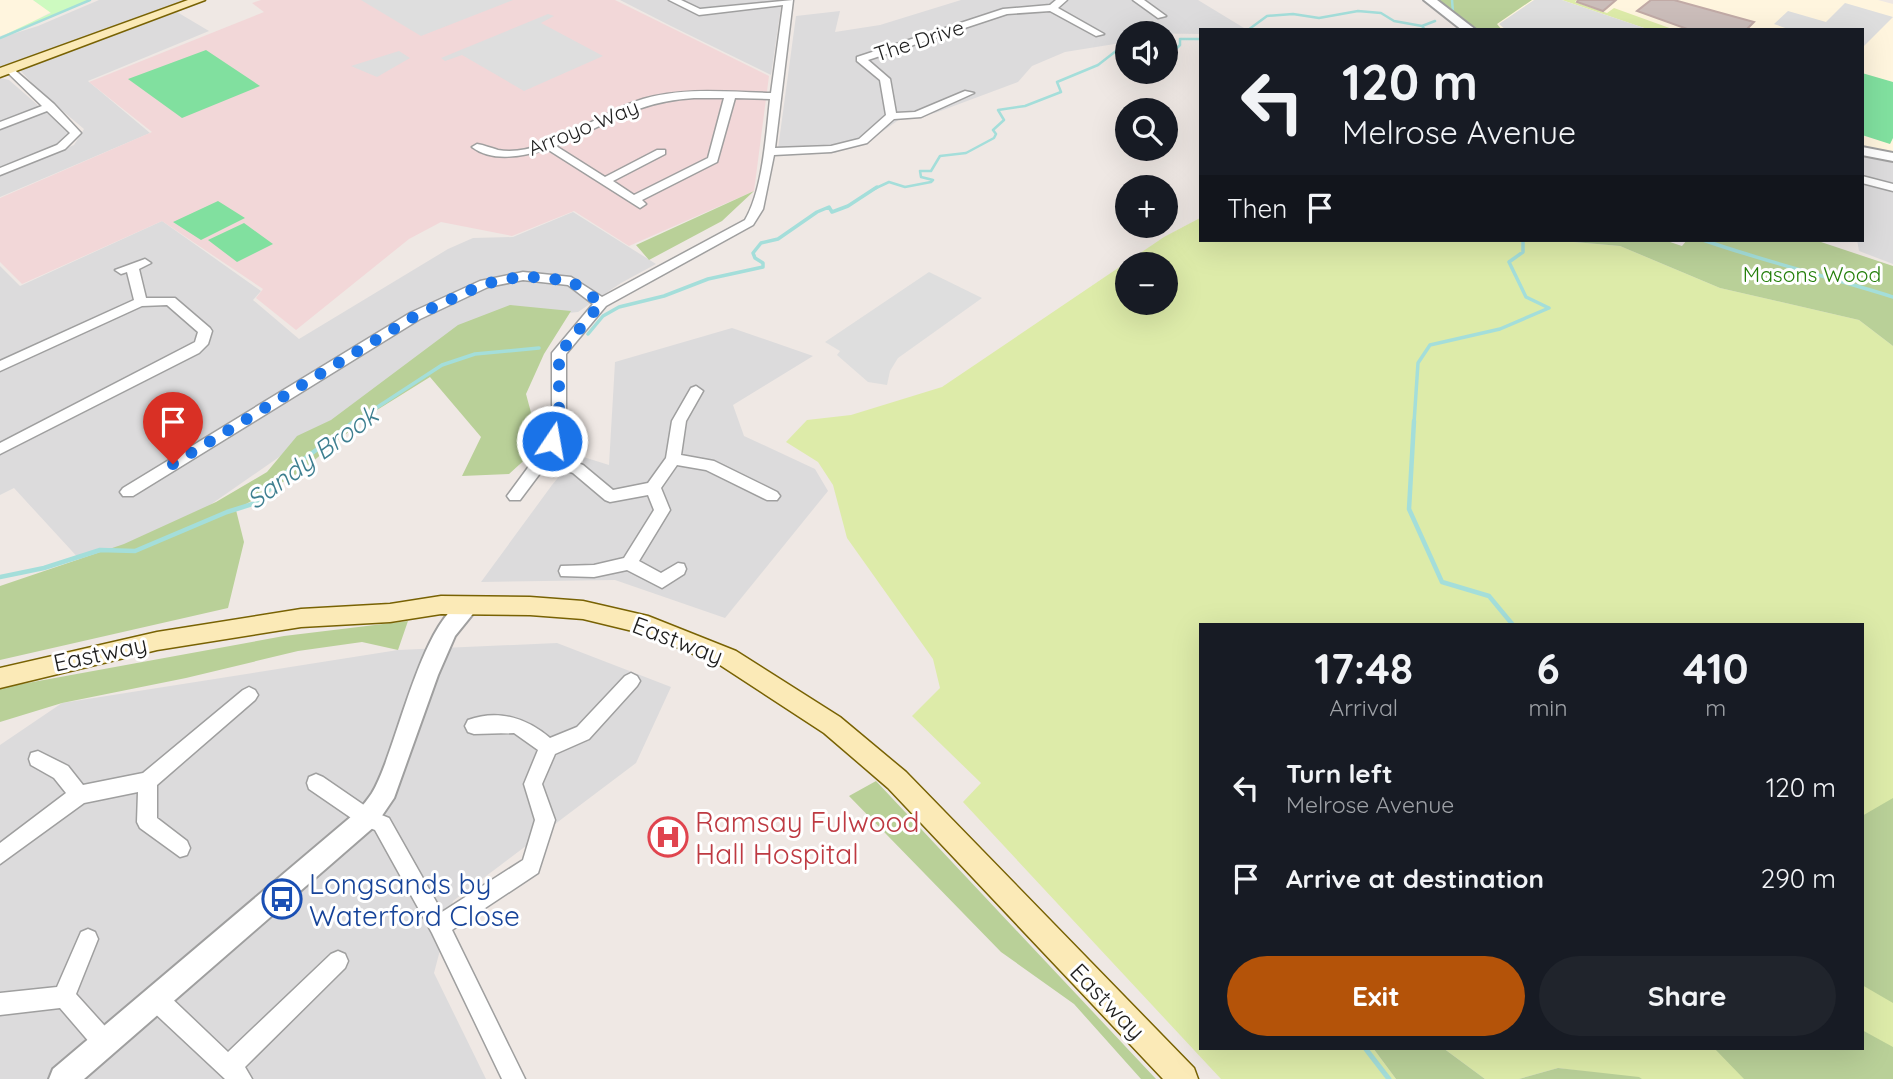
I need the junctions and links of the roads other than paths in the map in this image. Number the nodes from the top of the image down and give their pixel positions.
1 (199, 0) edge
2 (674, 0) edge
3 (1062, 0) edge
4 (1138, 0) edge
5 (1430, 0) edge
6 (788, 1) edge
7 (1052, 8) junction
8 (1161, 16) dead end
9 (1467, 28) edge
10 (1099, 34) dead end
11 (5, 71) edge
12 (969, 93) dead end
13 (730, 96) junction
14 (775, 96) junction
15 (50, 106) junction
16 (891, 116) junction
17 (0, 126) edge
18 (548, 145) junction
19 (477, 147) dead end
20 (1864, 151) edge
21 (661, 152) dead end
22 (769, 152) junction
23 (1893, 157) edge
24 (0, 172) edge
25 (1864, 180) edge
26 (606, 181) junction
27 (1893, 188) edge
28 (133, 267) dead end
29 (141, 302) junction
30 (601, 303) junction
31 (0, 366) edge
32 (696, 391) dead end
33 (0, 449) edge
34 (544, 457) junction
35 (673, 459) junction
36 (653, 488) junction
37 (128, 492) dead end
38 (515, 496) dead end
39 (772, 496) dead end
40 (629, 563) junction
41 (678, 569) dead end
42 (567, 570) dead end
43 (470, 605) junction
44 (441, 606) junction
45 (447, 631) junction
46 (5, 673) edge
47 (631, 681) dead end
48 (249, 695) dead end
49 (474, 726) dead end
50 (548, 748) junction
51 (38, 759) dead end
52 (148, 781) junction
53 (316, 783) dead end
54 (79, 795) junction
55 (367, 818) junction
56 (180, 848) dead end
57 (0, 855) edge
58 (439, 926) junction
59 (88, 939) dead end
60 (338, 961) dead end
61 (64, 997) junction
62 (157, 1000) junction
63 (0, 1004) edge
64 (106, 1043) junction
65 (235, 1073) edge
66 (63, 1079) edge
67 (514, 1079) edge
68 (1183, 1079) edge

1 - 11 main road
2 - 6 street
3 - 7 street
4 - 8 street
5 - 9 street
6 - 14 street
7 - 10 street
7 - 16 street, The Drive
11 - 15 street
12 - 16 street
13 - 14 street, Arroyo Way
13 - 18 street, Arroyo Way
13 - 26 street
14 - 22 street
15 - 17 street
15 - 24 street
16 - 22 street
18 - 19 street, Arroyo Way
18 - 26 street
20 - 23 street
21 - 26 street
22 - 30 street
25 - 27 street
28 - 29 street
29 - 31 street
29 - 33 street
30 - 34 street
30 - 37 street
32 - 35 street
34 - 36 street
34 - 38 street
35 - 36 street
35 - 39 street
36 - 40 street
40 - 41 street
40 - 42 street
43 - 44 main road, Eastway
43 - 45 street
43 - 68 main road, Eastway
44 - 45 street
44 - 46 main road, Eastway
45 - 55 street
47 - 50 street
48 - 52 street
49 - 50 street
50 - 58 street
51 - 54 street
52 - 54 street
52 - 56 street
53 - 55 street
54 - 57 street
55 - 58 street
55 - 62 street
58 - 67 street
59 - 61 street
60 - 65 street
61 - 63 street
61 - 64 street
62 - 64 street
62 - 65 street
64 - 66 street

